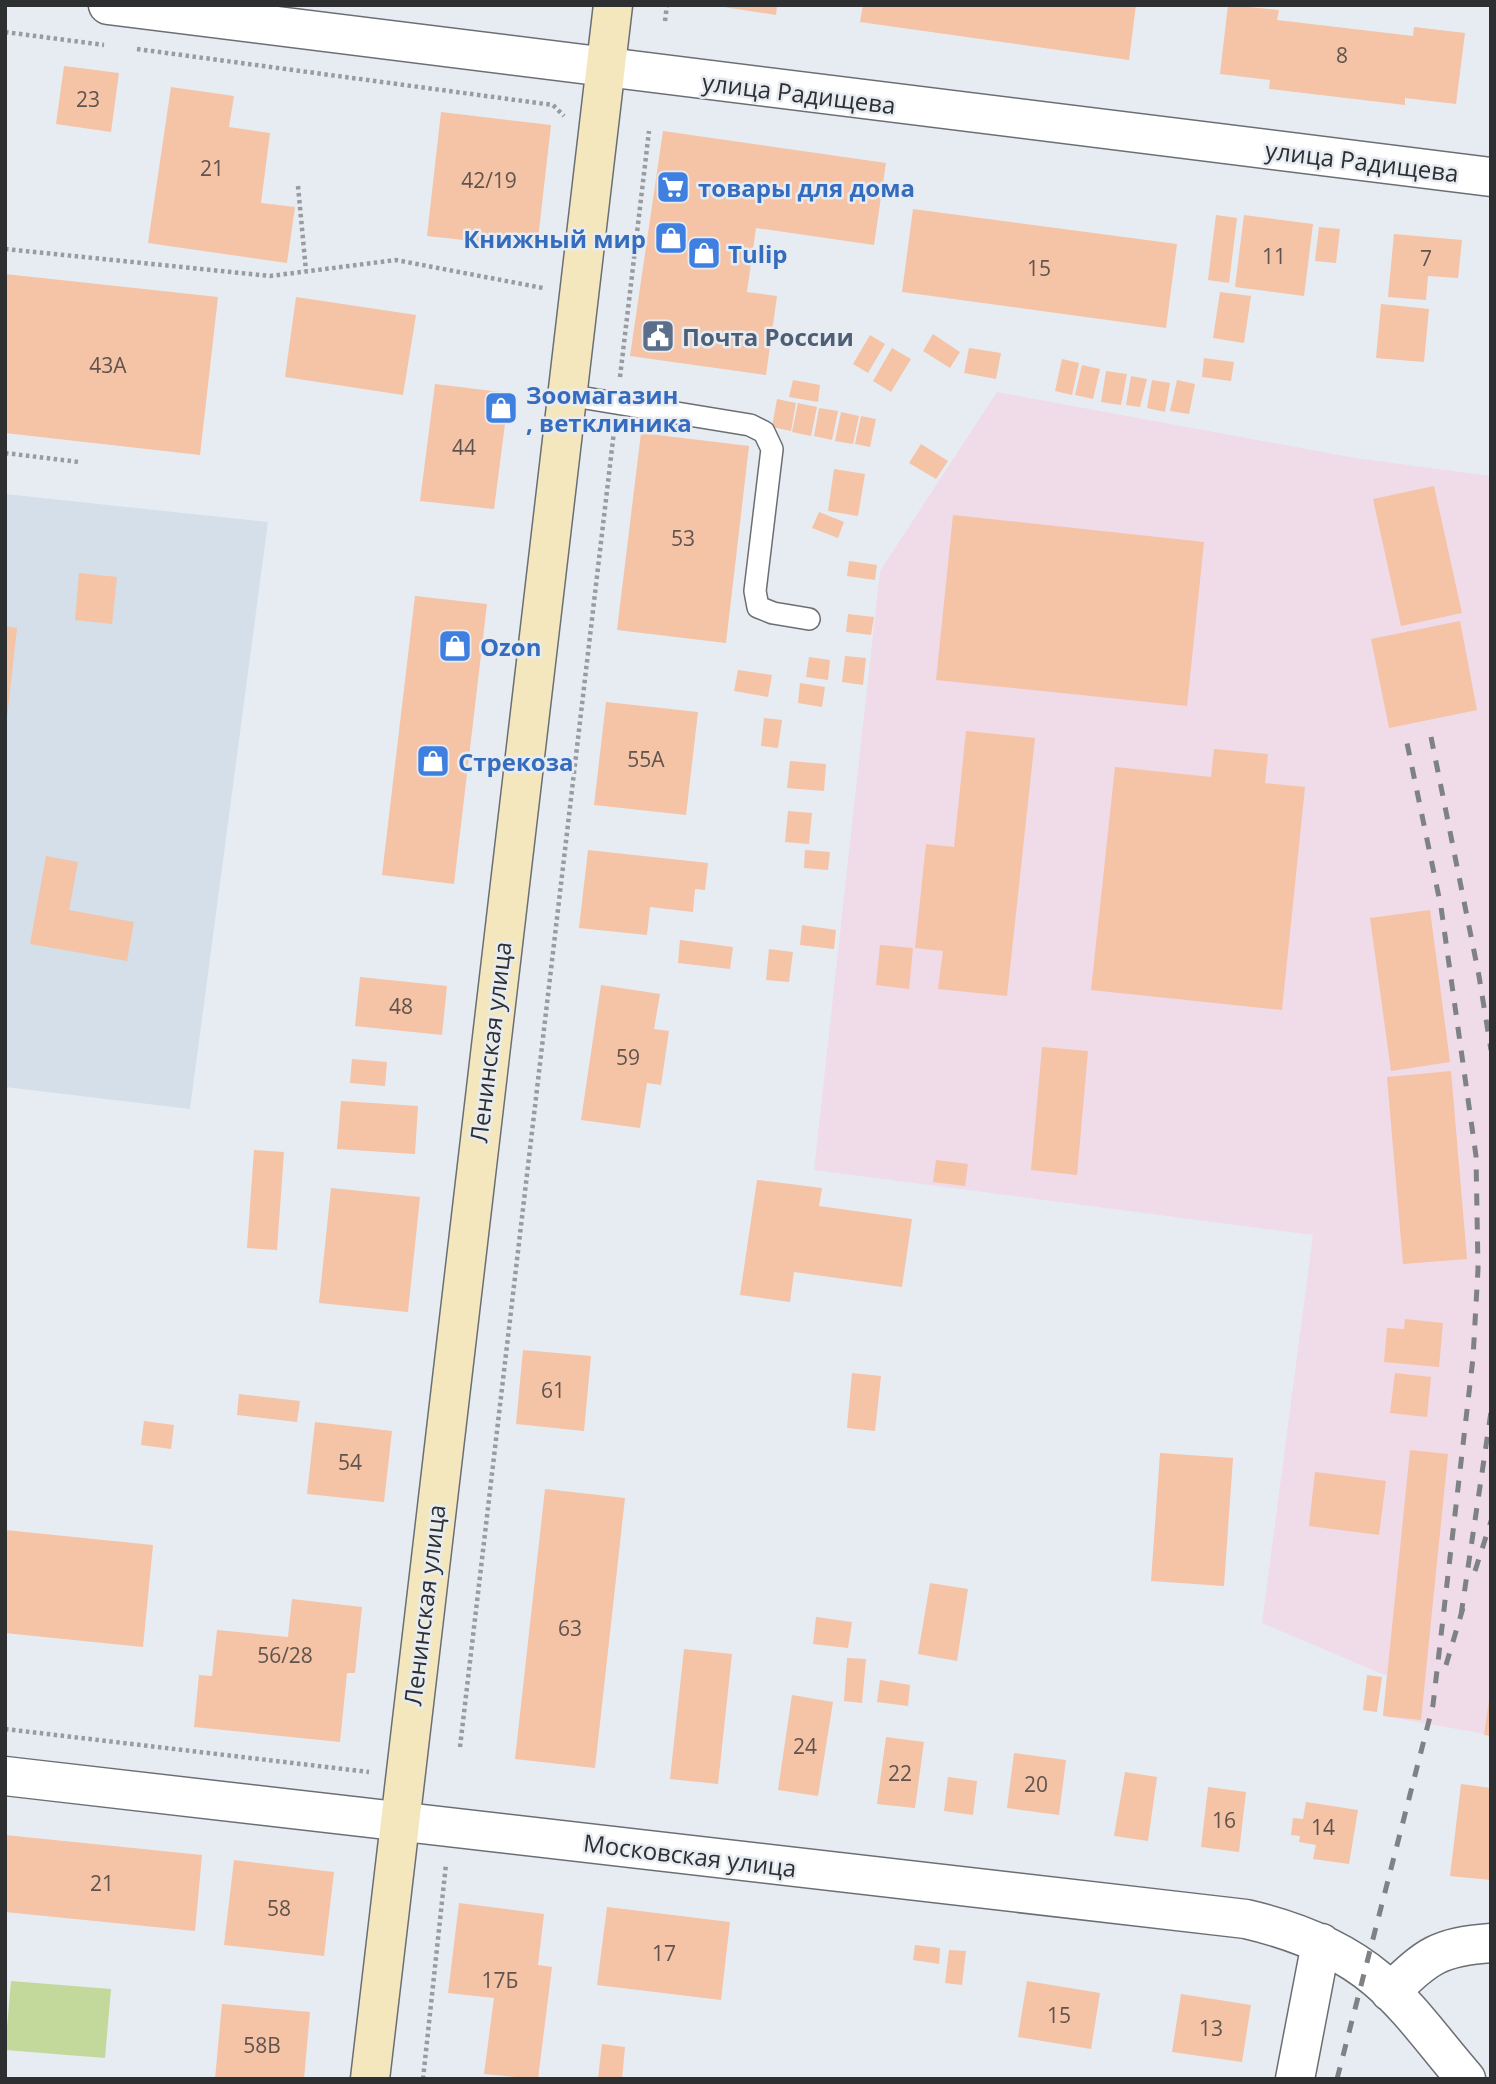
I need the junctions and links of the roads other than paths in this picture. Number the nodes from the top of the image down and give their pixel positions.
1 (108, 5) edge
2 (613, 5) edge
3 (172, 9) edge
4 (605, 69) junction
5 (1491, 177) edge
6 (567, 395) junction
7 (809, 618) dead end
8 (5, 1776) edge
9 (398, 1822) junction
10 (1321, 1943) junction
11 (1491, 1943) edge
12 (1377, 1981) junction
13 (370, 2079) edge
14 (1295, 2079) edge
15 (1466, 2079) edge

1 - 3 street, улица Радищева
2 - 4 main road, Ленинская улица
3 - 4 street, улица Радищева
4 - 5 street, улица Радищева
4 - 6 main road, Ленинская улица
6 - 7 lane
6 - 9 main road, Ленинская улица
8 - 9 street, Московская улица
9 - 10 street, Московская улица
9 - 13 main road, Ленинская улица
10 - 12 street, Московская улица
10 - 14 street
11 - 12 street
12 - 15 street, Московская улица

